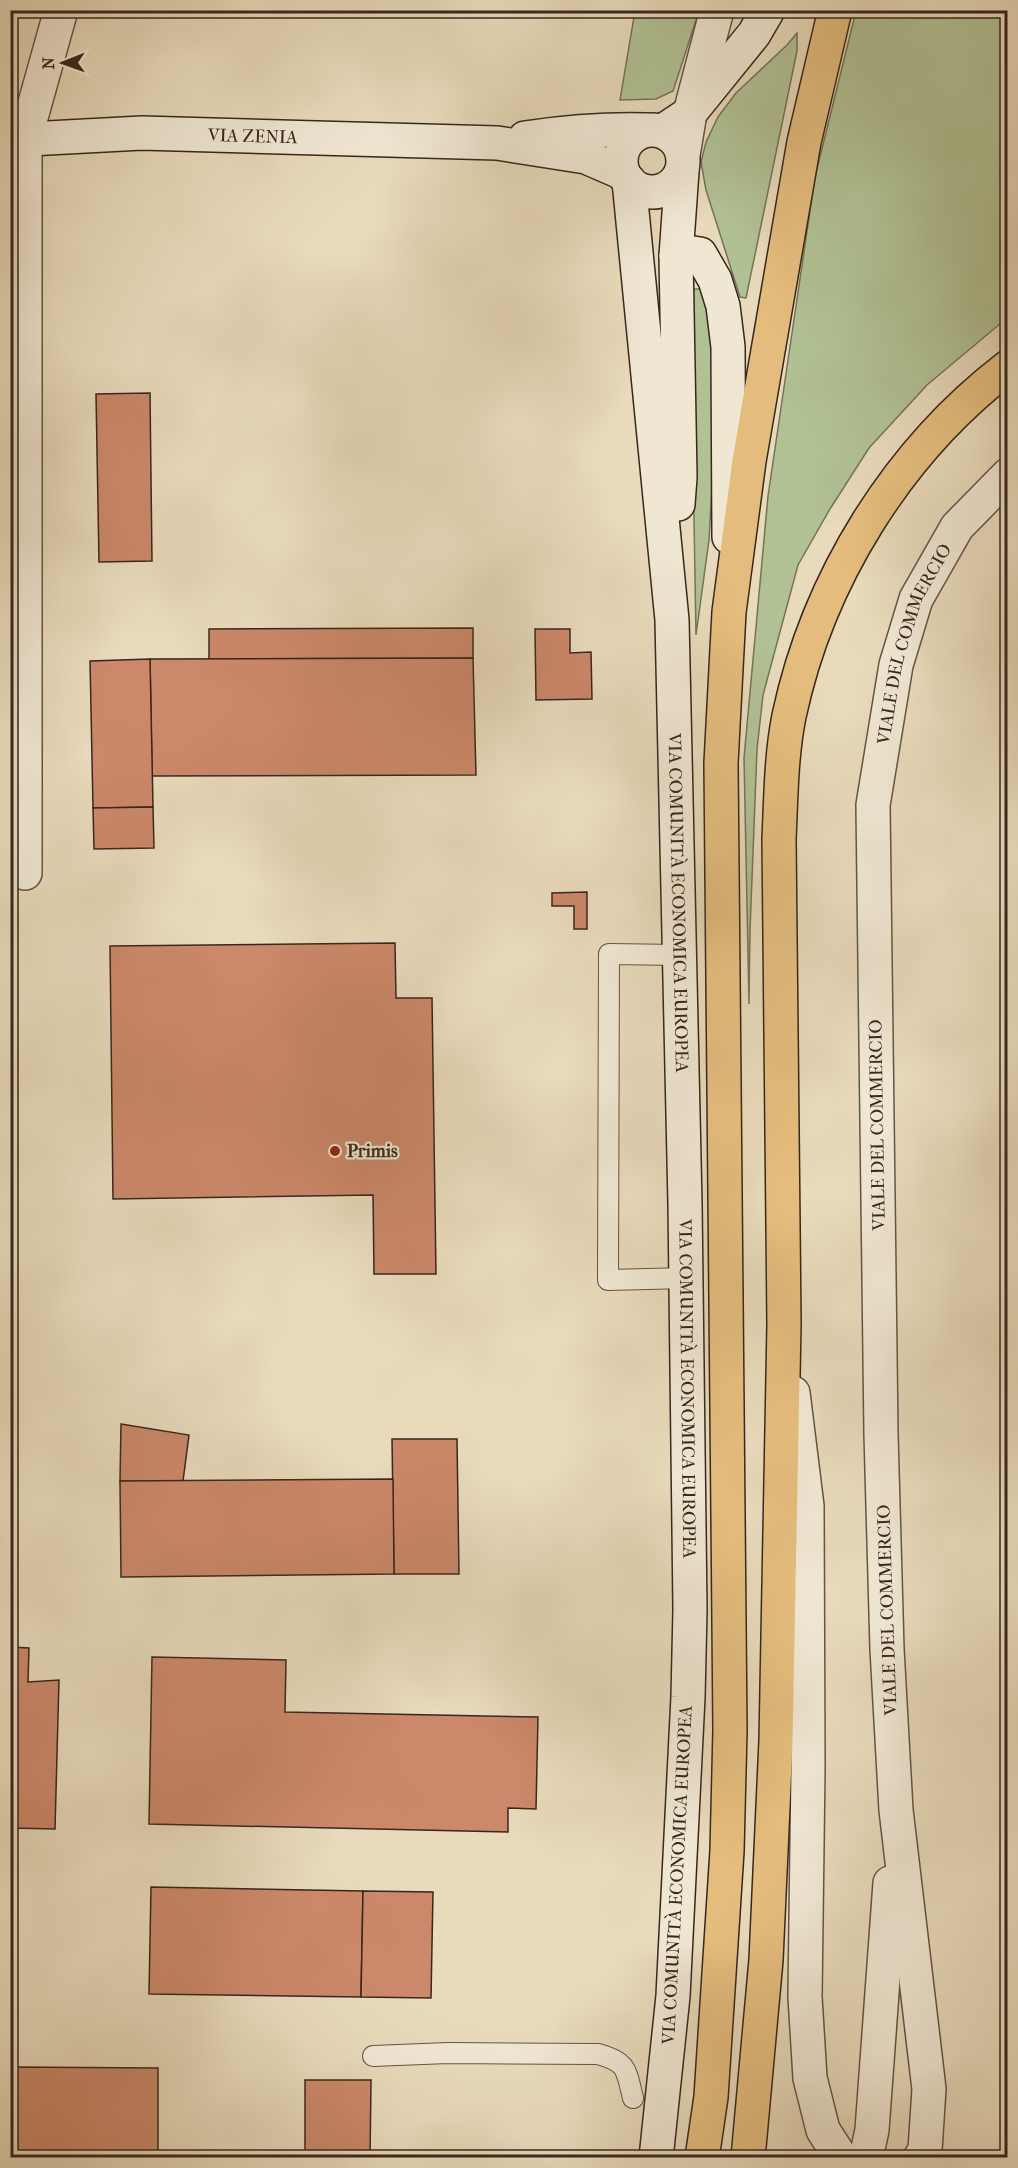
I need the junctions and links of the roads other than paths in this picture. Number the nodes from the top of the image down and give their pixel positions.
1 (61, 10) edge
2 (717, 10) edge
3 (768, 10) edge
4 (835, 10) edge
5 (690, 113) junction
6 (18, 140) edge
7 (497, 142) junction
8 (668, 147) junction
9 (632, 182) junction
10 (685, 245) junction
11 (1008, 367) edge
12 (1008, 475) edge
13 (729, 612) junction
14 (672, 620) junction
15 (25, 873) dead end
16 (672, 955) junction
17 (686, 1278) junction
18 (784, 1324) junction
19 (896, 1810) junction
20 (373, 2056) dead end
21 (633, 2098) dead end
22 (656, 2157) edge
23 (702, 2157) edge
24 (748, 2157) edge
25 (841, 2157) edge
26 (868, 2157) edge
27 (885, 2157) edge
28 (920, 2157) edge

1 - 6 street
2 - 5 street
3 - 5 street
4 - 13 main road
5 - 8 street
6 - 7 street, VIA ZENIA
6 - 15 street
7 - 8 street
7 - 9 street
8 - 9 street
8 - 9 street
8 - 10 street
9 - 10 street
9 - 14 street
10 - 13 street
10 - 14 street
11 - 18 main road
12 - 19 street, VIALE DEL COMMERCIO
13 - 23 main road
14 - 16 street, VIA COMUNITÀ ECONOMICA EUROPEA
16 - 17 street, VIA COMUNITÀ ECONOMICA EUROPEA
16 - 17 lane
17 - 22 street, VIA COMUNITÀ ECONOMICA EUROPEA
18 - 24 main road
18 - 25 street
19 - 26 street
19 - 28 street
20 - 21 lane
26 - 27 street

